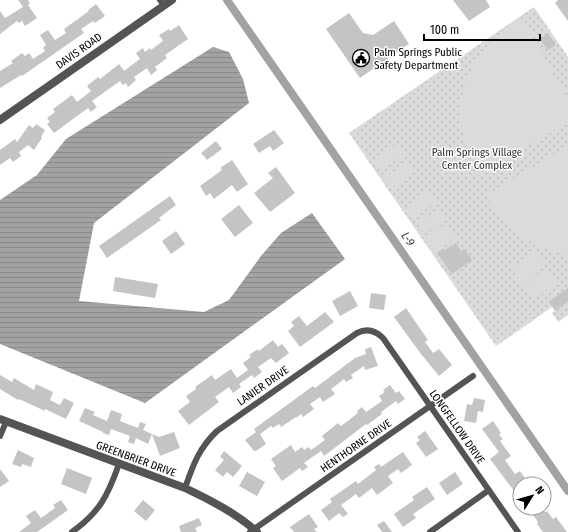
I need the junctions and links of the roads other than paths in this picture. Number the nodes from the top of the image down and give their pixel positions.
1 (172, 0) edge
2 (162, 3) edge
3 (0, 120) edge
4 (379, 334) joint
5 (473, 376) dead end
6 (430, 406) junction
7 (3, 421) edge
8 (0, 436) edge
9 (119, 464) junction
10 (185, 488) junction
11 (489, 490) junction
12 (254, 531) edge
13 (72, 532) edge
14 (430, 532) edge
15 (518, 532) edge

1 - 2 street, DAVIS ROAD
2 - 3 street, DAVIS ROAD
4 - 6 street, LONGFELLOW DRIVE
4 - 10 street, LANIER DRIVE
5 - 6 street, HENTHORNE DRIVE
6 - 11 street, LONGFELLOW DRIVE
6 - 12 street, HENTHORNE DRIVE
7 - 8 street
7 - 9 street, GREENBRIER DRIVE
9 - 10 street, GREENBRIER DRIVE
9 - 13 street
10 - 12 street, GREENBRIER DRIVE
11 - 14 street
11 - 15 street, LONGFELLOW DRIVE

